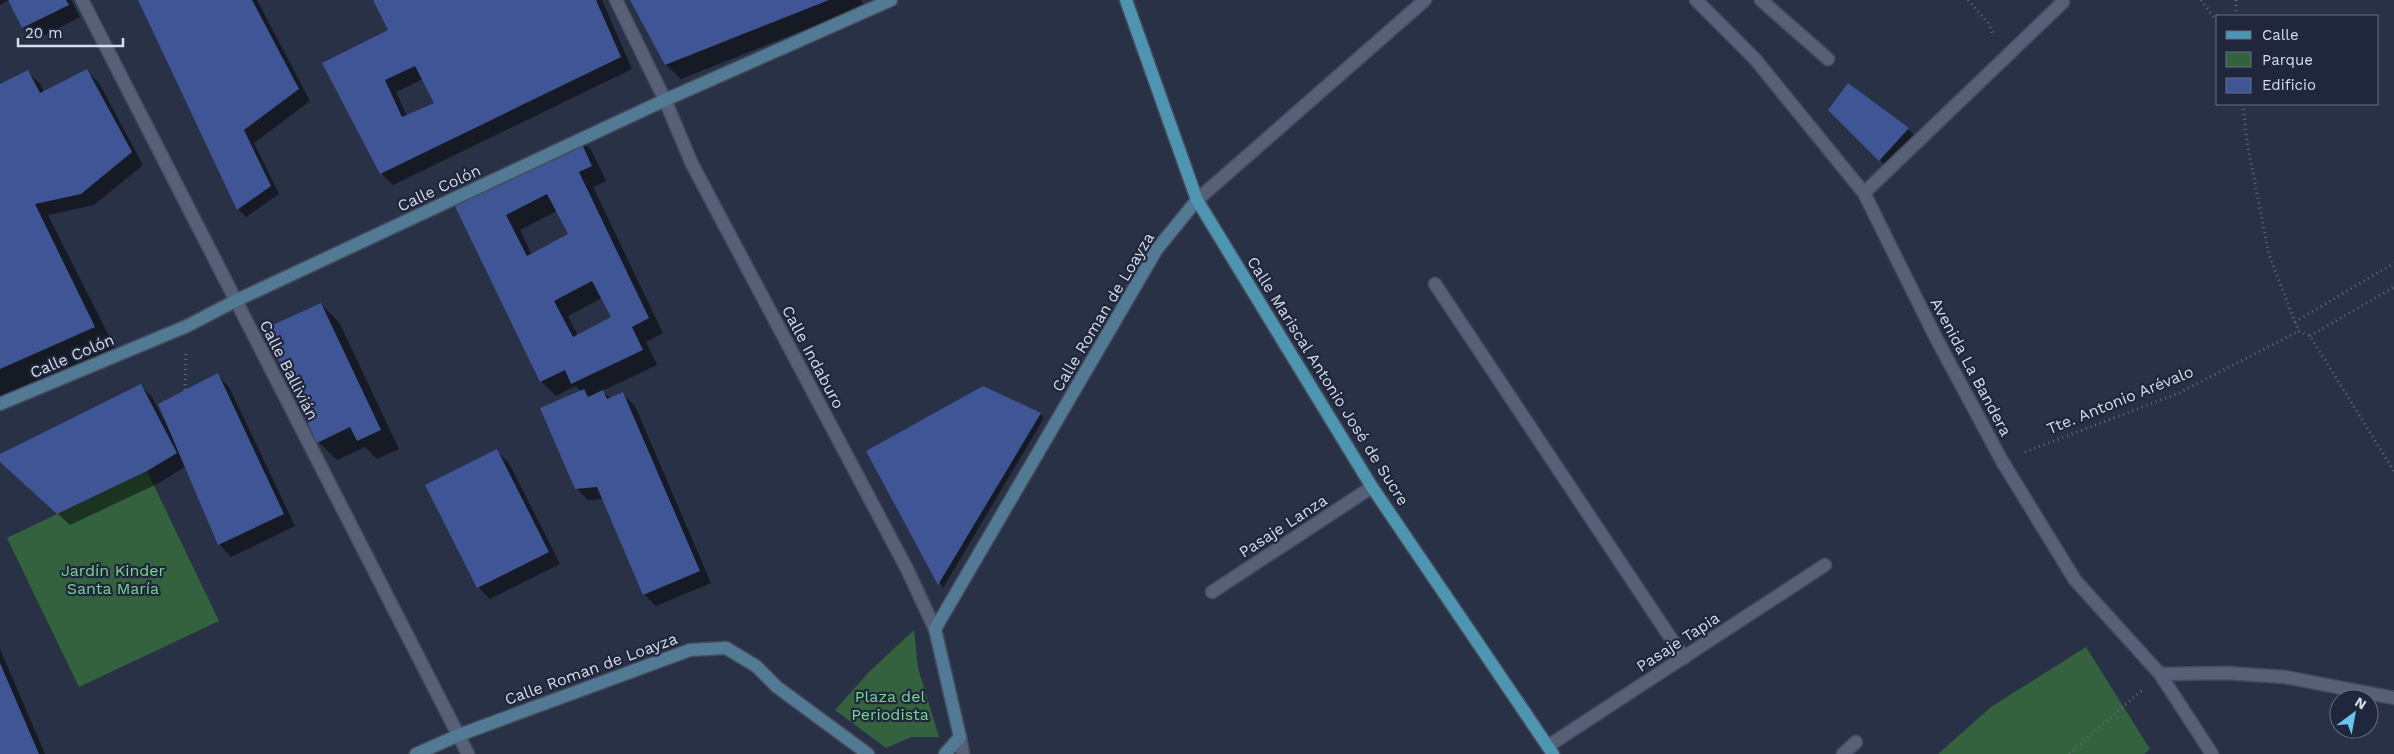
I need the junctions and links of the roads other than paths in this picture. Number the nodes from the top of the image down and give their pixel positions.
1 (82, 0) edge
2 (616, 0) edge
3 (892, 0) edge
4 (1126, 0) edge
5 (1425, 0) edge
6 (1696, 0) edge
7 (1761, 0) edge
8 (2063, 2) dead end
9 (1828, 59) dead end
10 (665, 100) junction
11 (1864, 193) junction
12 (1197, 200) junction
13 (1435, 284) dead end
14 (235, 301) junction
15 (0, 404) edge
16 (1372, 487) junction
17 (1825, 565) dead end
18 (1212, 592) dead end
19 (935, 629) junction
20 (1684, 658) junction
21 (2160, 674) junction
22 (2394, 698) edge
23 (459, 735) junction
24 (960, 737) junction
25 (1856, 742) dead end
26 (1550, 750) edge
27 (416, 754) edge
28 (468, 754) edge
29 (868, 754) edge
30 (945, 754) edge
31 (963, 754) edge
32 (1843, 754) edge
33 (2212, 754) edge

1 - 14 street, Calle Ballivián
2 - 10 street, Calle Indaburo
3 - 10 main road, Calle Colón
4 - 12 main road, Calle Mariscal Antonio José de Sucre
5 - 12 street, Calle Roman de Loayza
6 - 11 street, Avenida La Bandera
7 - 9 street
8 - 11 street
10 - 14 main road, Calle Colón
10 - 19 street, Calle Indaburo
11 - 21 street, Avenida La Bandera
12 - 16 main road, Calle Mariscal Antonio José de Sucre
12 - 19 main road, Calle Roman de Loayza
13 - 20 street
14 - 15 main road, Calle Colón
14 - 23 street, Calle Ballivián
16 - 18 street, Pasaje Lanza
16 - 26 main road, Calle Mariscal Antonio José de Sucre
17 - 20 street, Pasaje Tapia
19 - 24 main road, Calle Indaburo
20 - 26 street, Pasaje Tapia
21 - 22 street
21 - 33 street, Avenida La Bandera
23 - 27 main road, Calle Roman de Loayza
23 - 28 street, Calle Ballivián
23 - 29 main road, Calle Roman de Loayza
24 - 30 main road
24 - 31 street
25 - 32 street

